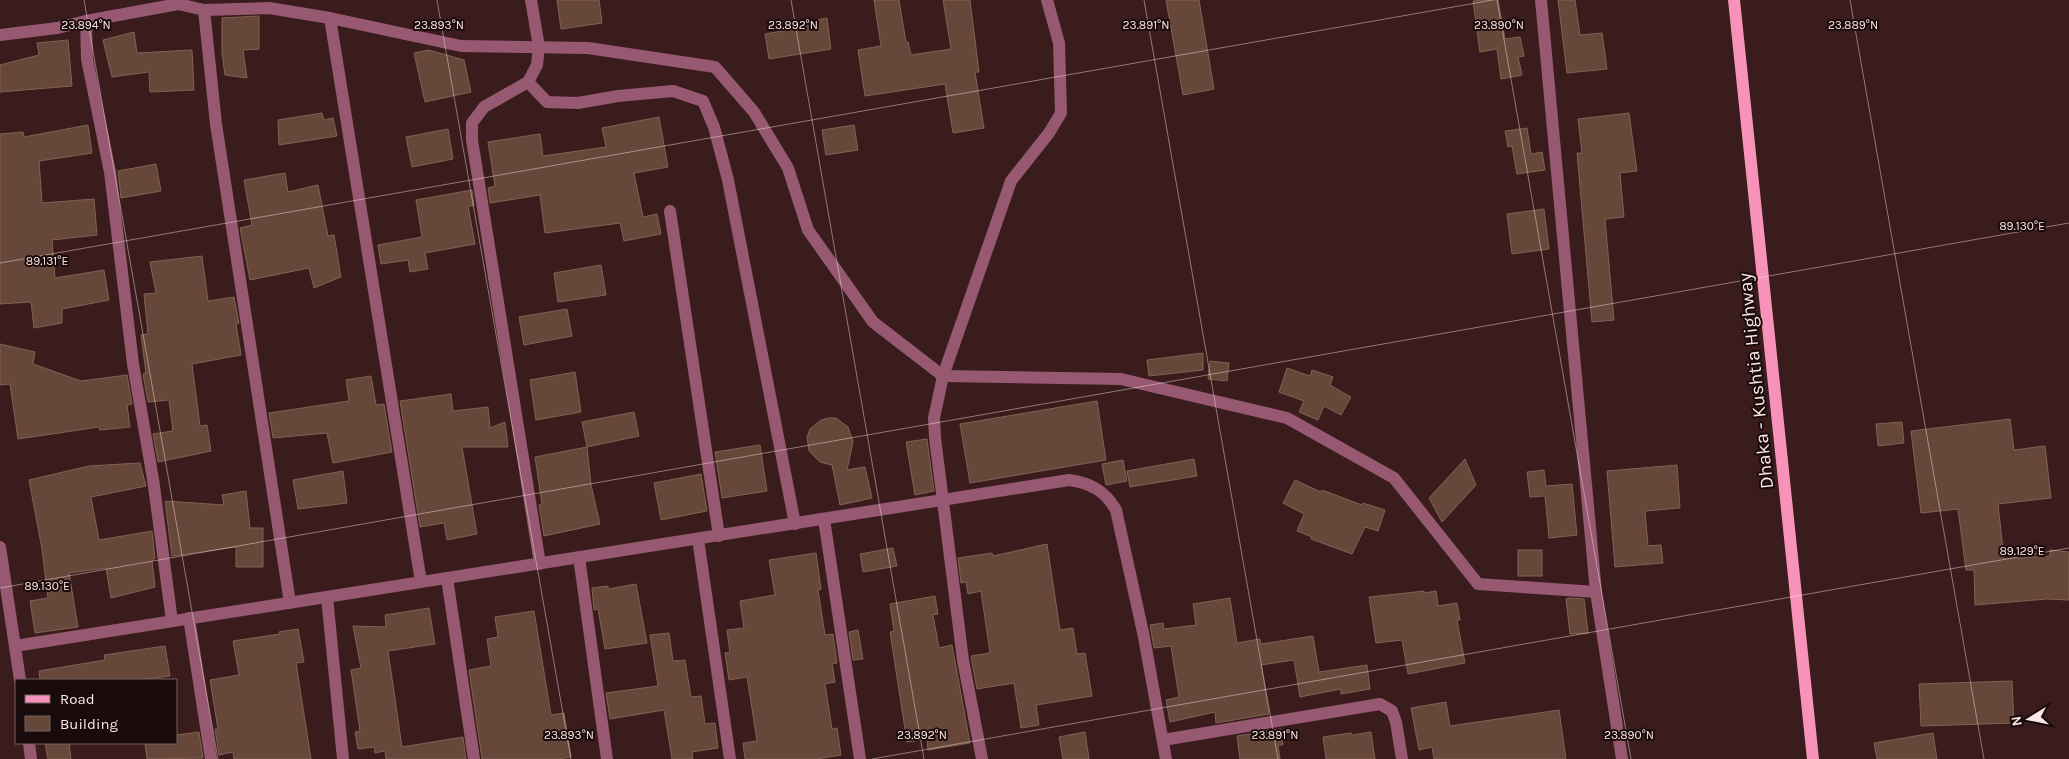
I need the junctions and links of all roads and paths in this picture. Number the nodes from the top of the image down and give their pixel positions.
1 (531, 0) edge
2 (1048, 0) edge
3 (1541, 0) edge
4 (1734, 0) edge
5 (204, 10) junction
6 (330, 18) junction
7 (86, 21) junction
8 (0, 35) edge
9 (539, 47) junction
10 (528, 82) junction
11 (670, 211) dead end
12 (943, 376) junction
13 (943, 499) junction
14 (824, 519) junction
15 (795, 524) junction
16 (719, 536) junction
17 (698, 539) junction
18 (0, 547) edge
19 (579, 557) junction
20 (540, 564) junction
21 (447, 578) junction
22 (421, 582) junction
23 (1596, 592) junction
24 (327, 597) junction
25 (290, 603) junction
26 (190, 618) junction
27 (172, 621) junction
28 (15, 646) junction
29 (20, 679) edge
30 (1163, 740) junction
31 (29, 744) edge
32 (31, 759) edge
33 (211, 759) edge
34 (343, 759) edge
35 (474, 759) edge
36 (607, 759) edge
37 (730, 759) edge
38 (860, 759) edge
39 (982, 759) edge
40 (1166, 759) edge
41 (1402, 759) edge
42 (1622, 759) edge
43 (1813, 759) edge

1 - 9 street
2 - 12 street
3 - 23 street
4 - 43 main road, Dhaka - Kushtia Highway
5 - 6 street
5 - 7 street
5 - 25 street
6 - 9 street
6 - 22 street
7 - 8 street
7 - 27 street
9 - 10 street
9 - 12 street
10 - 15 street
10 - 20 street
11 - 16 street
12 - 13 street
12 - 23 street
13 - 14 street
13 - 30 street
13 - 39 street
14 - 15 street
14 - 38 street
15 - 16 street
16 - 17 street
17 - 19 street
17 - 37 street
18 - 28 street
19 - 20 street
19 - 36 street
20 - 21 street
21 - 22 street
21 - 35 street
22 - 24 street
23 - 42 street
24 - 25 street
24 - 34 street
25 - 26 street
26 - 27 street
26 - 33 street
27 - 28 street
28 - 29 street
30 - 40 street
30 - 41 street
31 - 32 street

